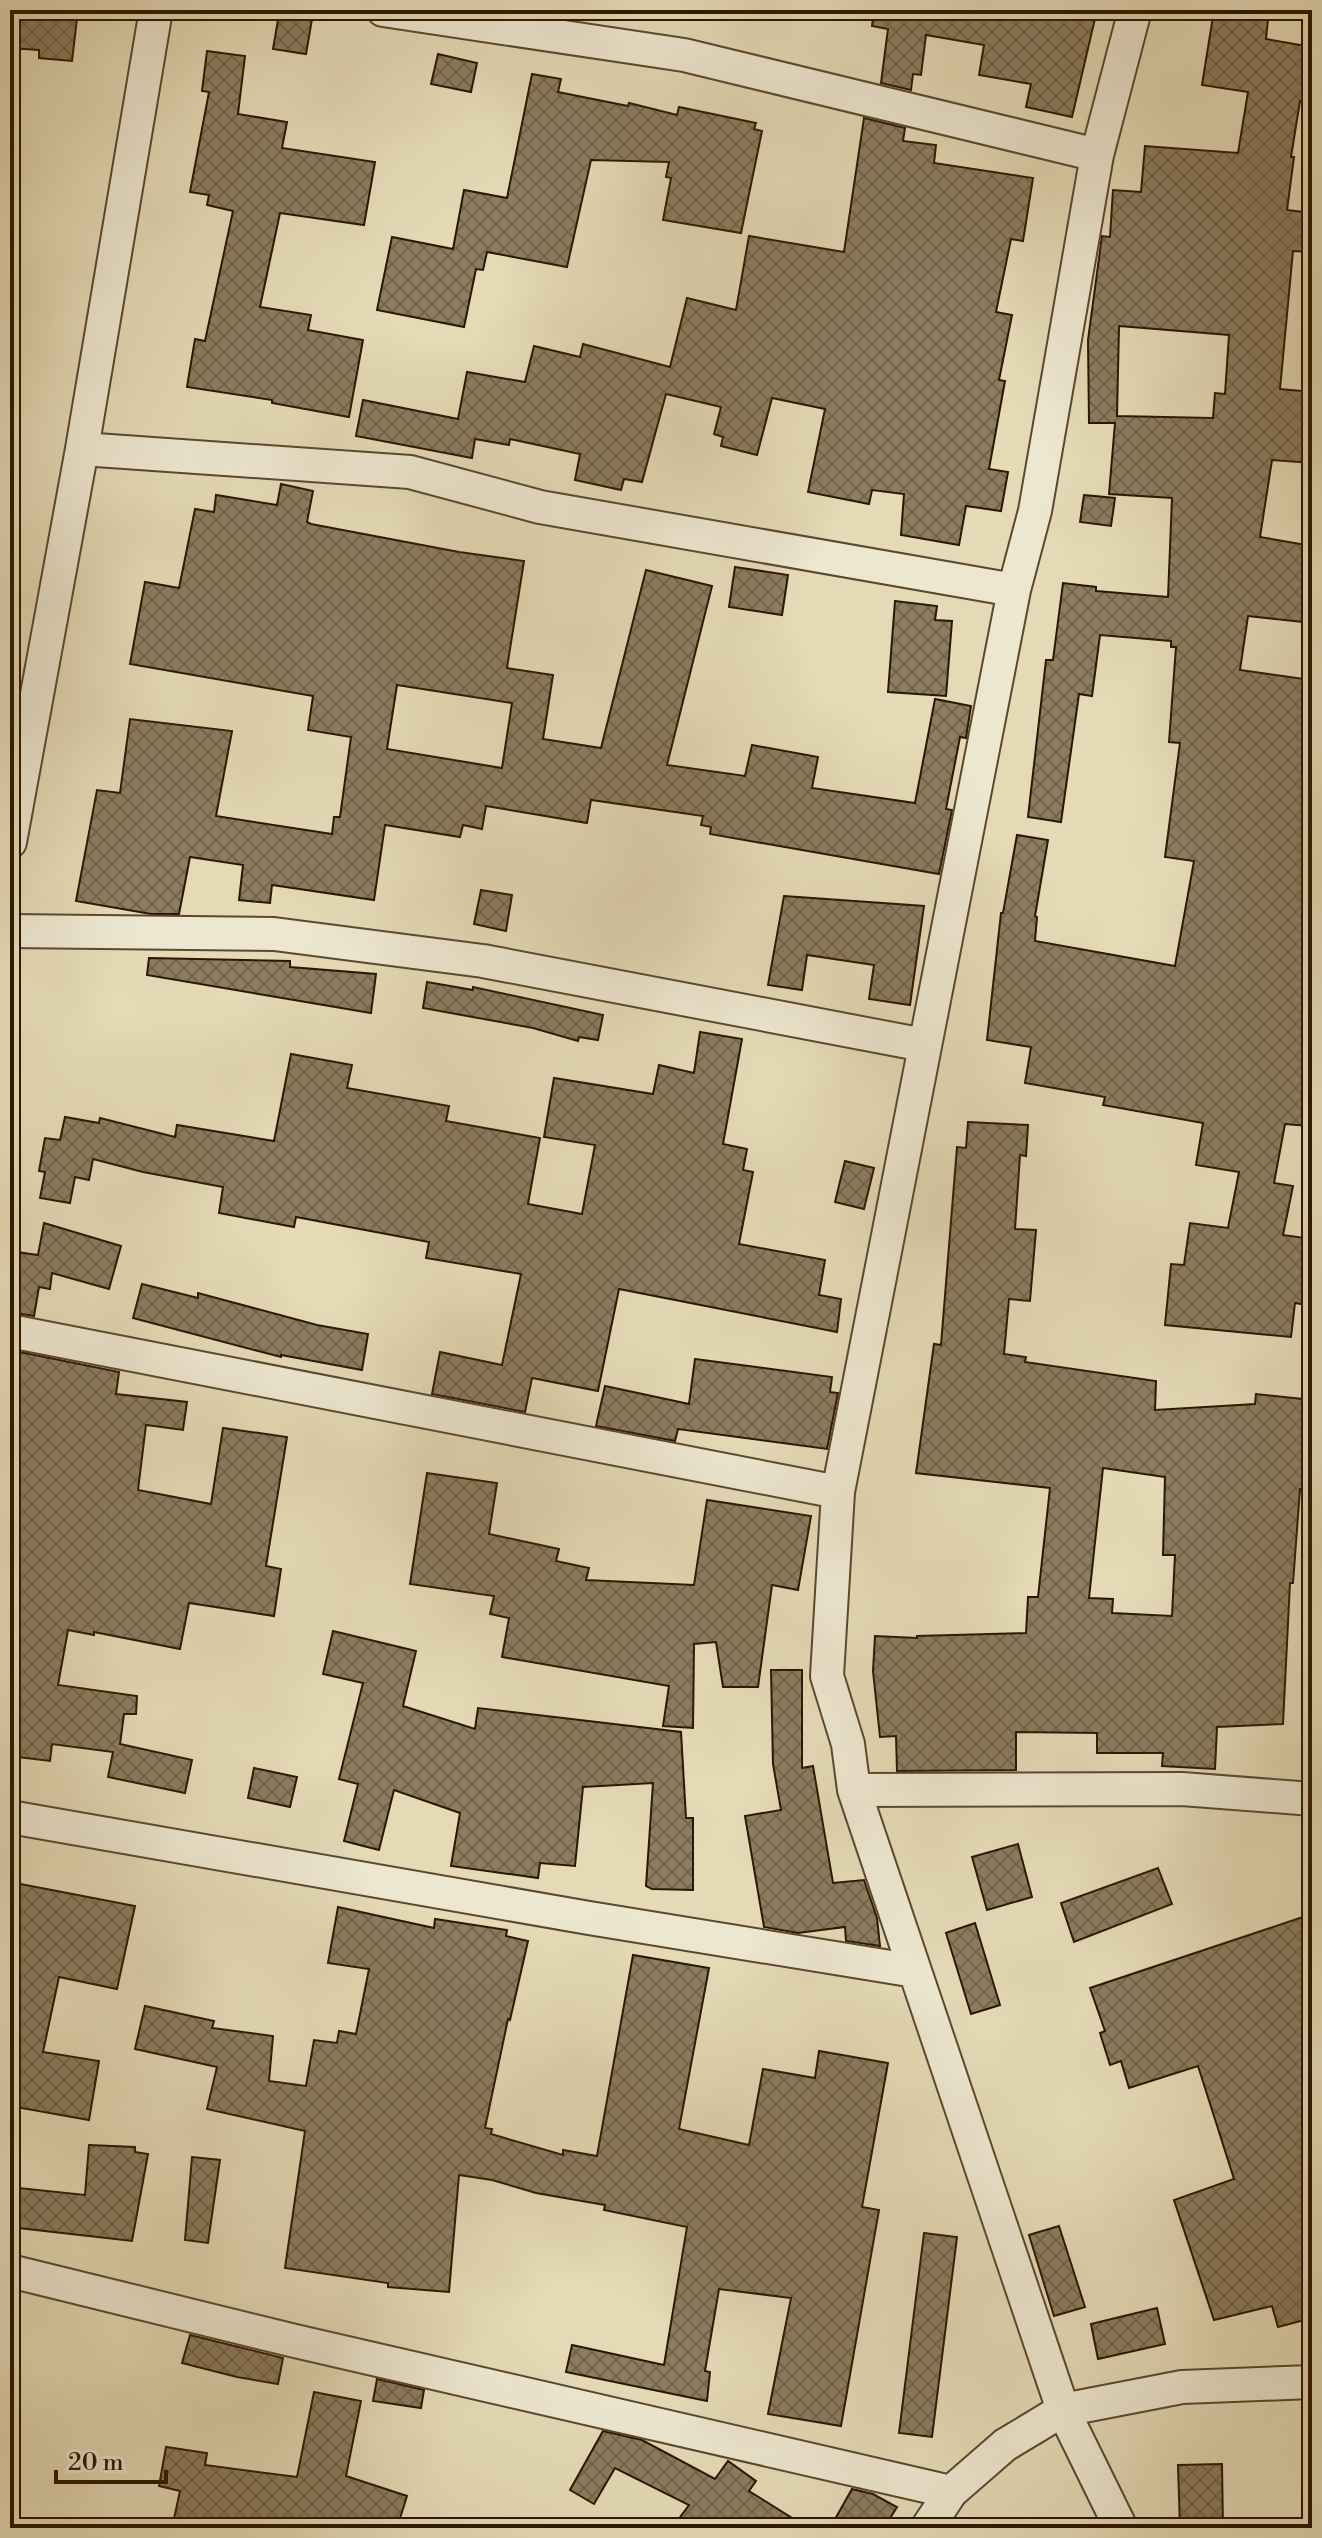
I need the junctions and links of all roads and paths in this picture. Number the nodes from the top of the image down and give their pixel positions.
1 (156, 10) edge
2 (383, 10) edge
3 (1135, 10) edge
4 (1097, 155) junction
5 (82, 449) junction
6 (1014, 590) junction
7 (10, 842) edge
8 (10, 931) edge
9 (924, 1045) junction
10 (10, 1331) edge
11 (838, 1492) junction
12 (854, 1790) junction
13 (1312, 1799) edge
14 (10, 1817) edge
15 (915, 1971) junction
16 (10, 2271) edge
17 (1312, 2382) edge
18 (1063, 2410) junction
19 (951, 2492) junction
20 (927, 2528) edge
21 (1121, 2528) edge

1 - 5 street
2 - 4 street
3 - 4 street
4 - 6 street
5 - 6 street
5 - 7 street
6 - 9 street
8 - 9 street
9 - 11 street
10 - 11 street
11 - 12 street
12 - 13 street
12 - 15 street
14 - 15 street
15 - 18 street
16 - 19 street
17 - 18 street
18 - 19 street
18 - 21 street
19 - 20 street

